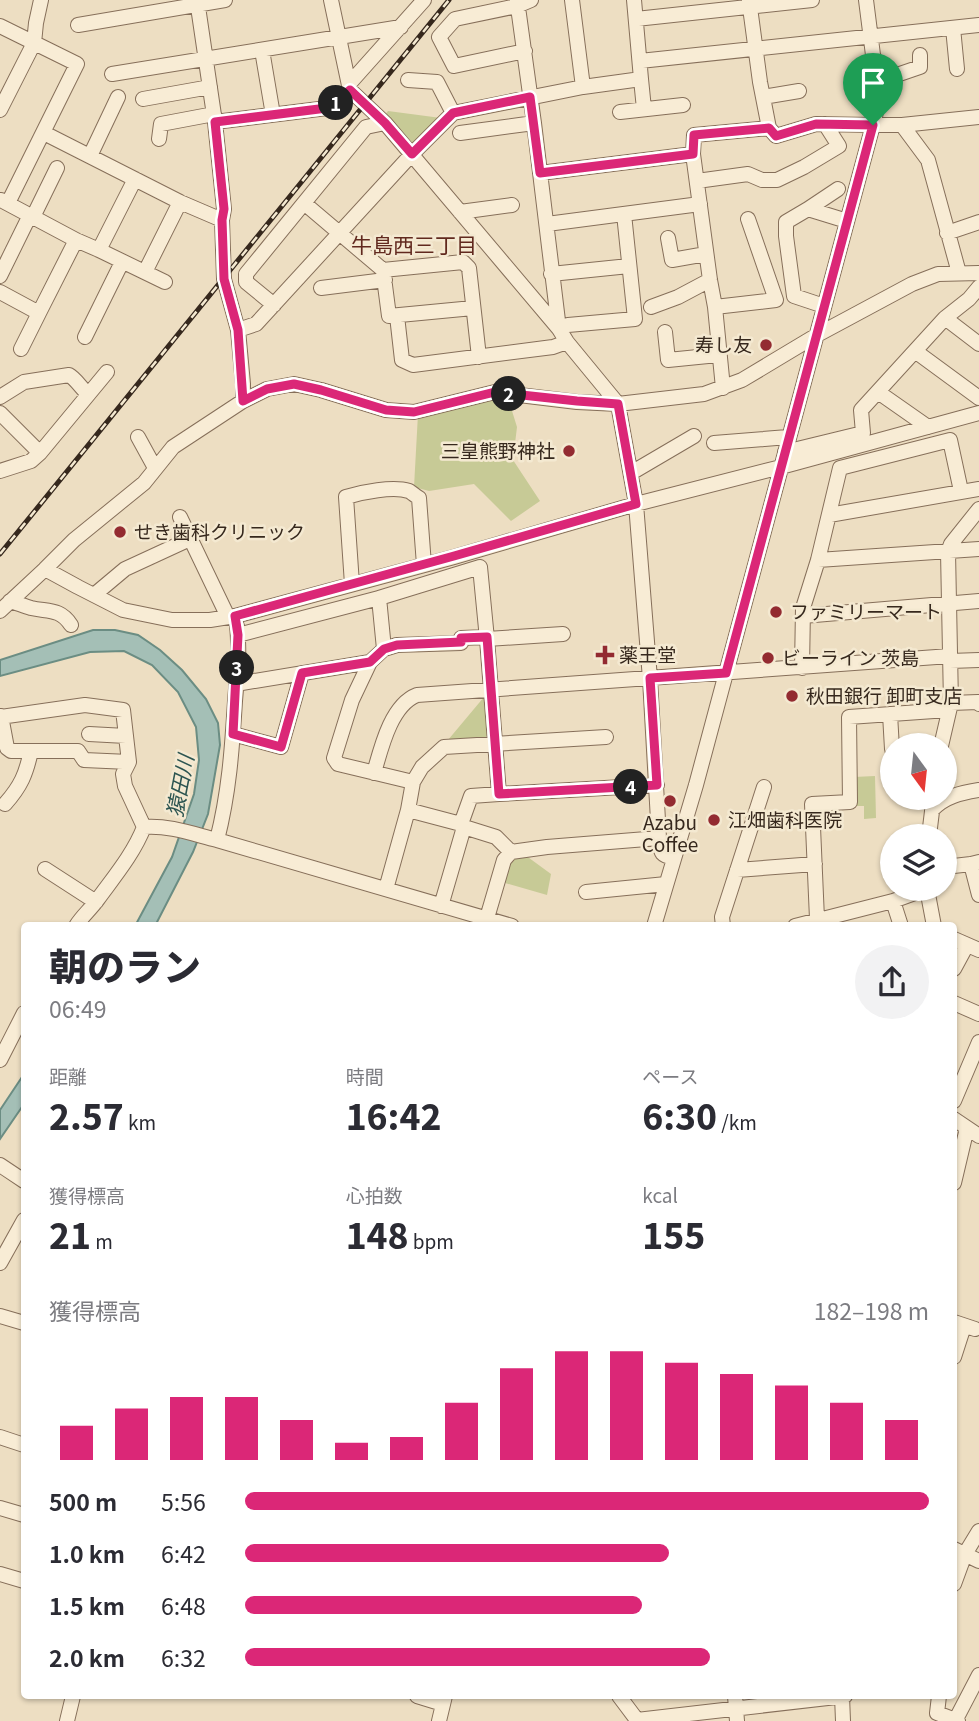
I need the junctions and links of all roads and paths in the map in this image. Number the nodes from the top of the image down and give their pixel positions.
1 (41, 0) edge
2 (225, 0) edge
3 (331, 0) edge
4 (424, 0) edge
5 (572, 0) edge
6 (634, 0) edge
7 (812, 0) edge
8 (866, 0) edge
9 (197, 2) edge
10 (522, 2) edge
11 (749, 3) edge
12 (636, 19) junction
13 (78, 25) dead end
14 (979, 25) edge
15 (0, 26) edge
16 (401, 27) junction
17 (953, 28) junction
18 (338, 37) junction
19 (870, 37) junction
20 (34, 43) junction
21 (262, 50) junction
22 (756, 50) junction
23 (525, 51) junction
24 (920, 55) dead end
25 (206, 59) junction
26 (640, 61) junction
27 (957, 69) dead end
28 (112, 74) dead end
29 (641, 79) junction
30 (408, 80) dead end
31 (882, 80) junction
32 (350, 87) junction
33 (583, 87) junction
34 (210, 88) junction
35 (799, 91) dead end
36 (118, 97) dead end
37 (530, 97) junction
38 (763, 97) junction
39 (143, 99) dead end
40 (683, 105) dead end
41 (644, 109) junction
42 (0, 110) edge
43 (620, 112) dead end
44 (453, 113) junction
45 (273, 115) junction
46 (979, 117) edge
47 (215, 118) junction
48 (385, 123) junction
49 (534, 123) junction
50 (825, 124) junction
51 (873, 125) junction
52 (902, 125) junction
53 (769, 128) junction
54 (44, 133) junction
55 (460, 133) dead end
56 (159, 139) dead end
57 (412, 154) junction
58 (693, 154) junction
59 (90, 156) junction
60 (57, 168) dead end
61 (540, 173) junction
62 (135, 179) junction
63 (696, 181) junction
64 (838, 189) dead end
65 (4, 201) edge
66 (180, 202) junction
67 (304, 203) junction
68 (700, 204) junction
69 (512, 205) dead end
70 (808, 209) junction
71 (460, 212) junction
72 (624, 214) junction
73 (31, 216) junction
74 (748, 219) dead end
75 (222, 220) junction
76 (847, 221) junction
77 (979, 222) edge
78 (547, 224) junction
79 (341, 233) junction
80 (947, 233) junction
81 (668, 238) dead end
82 (76, 240) junction
83 (99, 250) junction
84 (706, 254) junction
85 (122, 262) junction
86 (629, 266) junction
87 (145, 272) junction
88 (959, 273) junction
89 (979, 273) edge
90 (551, 274) junction
91 (384, 275) junction
92 (0, 276) edge
93 (710, 280) junction
94 (165, 282) dead end
95 (320, 288) dead end
96 (979, 288) edge
97 (0, 292) edge
98 (974, 303) edge
99 (274, 305) junction
100 (824, 306) junction
101 (651, 307) dead end
102 (715, 307) junction
103 (474, 308) junction
104 (39, 313) junction
105 (397, 316) junction
106 (945, 318) junction
107 (559, 329) junction
108 (238, 330) junction
109 (665, 332) dead end
110 (817, 335) junction
111 (85, 337) dead end
112 (567, 342) junction
113 (979, 344) edge
114 (21, 349) dead end
115 (915, 351) junction
116 (718, 355) junction
117 (479, 357) junction
118 (107, 372) dead end
119 (723, 388) junction
120 (878, 392) junction
121 (88, 394) junction
122 (0, 397) edge
123 (979, 398) edge
124 (243, 401) junction
125 (618, 404) junction
126 (0, 413) edge
127 (979, 413) edge
128 (928, 427) junction
129 (694, 436) dead end
130 (138, 437) dead end
131 (788, 437) junction
132 (714, 443) dead end
133 (785, 452) junction
134 (40, 453) junction
135 (781, 467) junction
136 (155, 468) junction
137 (0, 471) edge
138 (631, 473) junction
139 (979, 489) edge
140 (961, 491) junction
141 (636, 504) junction
142 (979, 509) edge
143 (829, 515) junction
144 (180, 517) dead end
145 (190, 539) junction
146 (979, 549) edge
147 (948, 552) junction
148 (818, 560) junction
149 (424, 565) junction
150 (45, 569) junction
151 (352, 584) junction
152 (94, 595) junction
153 (379, 598) junction
154 (979, 601) edge
155 (948, 605) junction
156 (5, 606) edge
157 (803, 615) junction
158 (231, 617) junction
159 (71, 625) dead end
160 (563, 634) dead end
161 (238, 635) junction
162 (487, 638) junction
163 (384, 649) junction
164 (950, 659) junction
165 (979, 660) edge
166 (370, 662) junction
167 (802, 667) junction
168 (302, 673) junction
169 (726, 673) junction
170 (650, 678) junction
171 (236, 684) junction
172 (491, 690) junction
173 (979, 704) edge
174 (950, 707) junction
175 (890, 713) junction
176 (1, 717) edge
177 (891, 733) edge
178 (944, 733) edge
179 (89, 734) dead end
180 (233, 734) junction
181 (126, 736) junction
182 (606, 737) dead end
183 (495, 743) junction
184 (31, 751) junction
185 (129, 762) junction
186 (374, 773) junction
187 (413, 782) junction
188 (657, 785) junction
189 (764, 787) dead end
190 (979, 790) edge
191 (499, 794) junction
192 (957, 795) edge
193 (5, 804) dead end
194 (408, 810) junction
195 (462, 825) junction
196 (144, 827) junction
197 (659, 838) junction
198 (217, 840) junction
199 (511, 852) junction
200 (674, 858) junction
201 (975, 863) edge
202 (815, 864) junction
203 (957, 865) edge
204 (45, 869) dead end
205 (737, 870) junction
206 (666, 884) junction
207 (386, 889) junction
208 (586, 892) dead end
209 (979, 895) edge
210 (893, 901) joint
211 (929, 901) edge
212 (96, 902) junction
213 (441, 906) junction
214 (487, 918) junction
215 (817, 919) junction
216 (78, 922) edge
217 (500, 922) edge
218 (655, 922) edge
219 (722, 922) edge
220 (808, 922) edge
221 (900, 922) edge
222 (933, 922) edge
223 (967, 944) edge
224 (957, 963) edge
225 (957, 1004) edge
226 (979, 1014) edge
227 (21, 1019) edge
228 (979, 1042) edge
229 (0, 1060) edge
230 (957, 1094) edge
231 (957, 1121) edge
232 (973, 1132) edge
233 (0, 1165) edge
234 (957, 1175) edge
235 (21, 1179) edge
236 (21, 1225) edge
237 (0, 1263) edge
238 (0, 1315) edge
239 (21, 1322) edge
240 (970, 1325) edge
241 (957, 1351) edge
242 (0, 1437) edge
243 (21, 1444) edge
244 (0, 1508) edge
245 (21, 1514) edge
246 (979, 1531) edge
247 (959, 1551) edge
248 (979, 1561) edge
249 (0, 1574) edge
250 (21, 1580) edge
251 (979, 1675) edge
252 (73, 1699) edge
253 (621, 1699) edge
254 (793, 1699) edge
255 (843, 1699) edge
256 (939, 1699) edge
257 (444, 1700) edge
258 (736, 1708) edge
259 (67, 1721) edge
260 (439, 1721) edge
261 (843, 1721) edge
262 (956, 1721) edge

1 - 20 street
2 - 9 street
3 - 18 street
4 - 16 street
5 - 33 street
6 - 12 street
7 - 11 street
8 - 19 street
9 - 13 street
9 - 25 street
10 - 23 street
10 - 23 street
11 - 12 street
11 - 22 street
12 - 26 street
14 - 17 street
15 - 20 street
16 - 18 street
16 - 32 street
17 - 19 street
17 - 27 street
18 - 21 street
18 - 32 street
19 - 22 street
19 - 31 street
20 - 42 street
20 - 54 street
21 - 25 street
21 - 45 street
22 - 26 street
22 - 38 street
23 - 37 street
24 - 31 street
25 - 28 street
25 - 34 street
26 - 29 street
29 - 33 street
29 - 41 street
30 - 44 street
31 - 51 street
32 - 45 street
32 - 48 street
33 - 37 street
34 - 39 street
34 - 47 street
35 - 38 street
36 - 59 street
37 - 44 street
37 - 49 street
38 - 53 street
40 - 41 street
41 - 43 street
44 - 57 street
45 - 47 street
46 - 52 street
47 - 56 street
47 - 75 street
48 - 57 street
48 - 67 street
49 - 55 street
49 - 61 street
50 - 51 street
50 - 53 street
50 - 63 street
51 - 52 street
51 - 76 street
52 - 80 street
53 - 58 street
54 - 59 street
54 - 65 street
57 - 71 street
57 - 79 street
58 - 61 street
58 - 63 street
59 - 62 street
60 - 73 street
61 - 78 street
62 - 66 street
62 - 83 street
63 - 68 street
64 - 70 street
65 - 73 street
66 - 75 street
66 - 87 street
67 - 79 street
67 - 99 street
68 - 72 street
68 - 84 street
69 - 71 street
70 - 76 street
70 - 100 street
71 - 107 street
72 - 78 street
72 - 86 street
73 - 82 street
73 - 92 street
74 - 102 street
75 - 108 street
76 - 100 street
77 - 80 street
78 - 90 street
79 - 91 street
79 - 99 street
80 - 88 street
81 - 84 street
82 - 83 street
82 - 104 street
83 - 85 street
84 - 93 street
85 - 87 street
85 - 111 street
86 - 90 street
86 - 107 street
87 - 94 street
88 - 89 street
88 - 110 street
90 - 107 street
91 - 95 street
91 - 103 street
91 - 105 street
93 - 101 street
93 - 102 street
96 - 98 street
97 - 104 street
98 - 106 street
99 - 108 street
100 - 110 street
102 - 116 street
103 - 105 street
103 - 117 street
104 - 114 street
105 - 117 street
106 - 113 street
106 - 115 street
107 - 112 street
108 - 124 street
109 - 116 street
110 - 119 street
110 - 131 street
112 - 117 street
112 - 125 street
115 - 120 street
115 - 123 street
116 - 119 street
118 - 121 street
119 - 125 street
120 - 128 street
120 - 133 street
121 - 122 street
121 - 134 street
124 - 125 street
124 - 136 street
125 - 138 street
126 - 134 street
127 - 128 street
128 - 135 street
129 - 138 street
130 - 136 street
131 - 132 street
131 - 133 street
133 - 135 street
134 - 137 street
135 - 141 street
135 - 169 street
136 - 150 street
138 - 141 street
139 - 140 street
140 - 143 street
140 - 143 street
141 - 149 street
141 - 170 street
142 - 147 street
143 - 148 street
144 - 145 street
145 - 152 street
145 - 158 street
146 - 147 street
147 - 148 street
147 - 155 street
148 - 157 street
149 - 151 street
149 - 151 street
150 - 152 street
150 - 156 street
151 - 158 street
152 - 158 street
153 - 161 street
153 - 162 street
153 - 163 street
154 - 155 street
155 - 157 street
155 - 164 street
156 - 159 street
157 - 167 street
158 - 161 street
160 - 162 street
161 - 171 street
162 - 163 street
162 - 172 street
163 - 166 street
164 - 165 street
164 - 167 street
164 - 174 street
166 - 168 street
166 - 186 street
167 - 169 street
168 - 171 street
168 - 180 street
169 - 170 street
169 - 200 street
170 - 172 street
170 - 188 street
171 - 180 street
172 - 183 street
172 - 186 street
173 - 174 street
174 - 175 street
174 - 178 street
175 - 177 street
175 - 202 street
176 - 181 street
176 - 184 street
179 - 181 street
180 - 198 street
181 - 185 street
182 - 183 street
183 - 187 street
183 - 191 street
184 - 185 street
184 - 193 street
185 - 196 street
186 - 187 street
187 - 194 street
188 - 191 street
188 - 197 street
189 - 205 street
190 - 192 street
191 - 195 street
194 - 195 street
194 - 207 street
195 - 199 street
195 - 213 street
196 - 198 street
196 - 212 street
197 - 199 street
197 - 200 street
198 - 207 street
199 - 214 street
200 - 206 street
201 - 203 street
201 - 209 street
202 - 205 street
202 - 215 street
204 - 212 street
205 - 219 street
206 - 208 street
206 - 218 street
207 - 213 street
210 - 215 street
210 - 221 street
211 - 222 street
212 - 216 street
213 - 214 street
214 - 217 street
215 - 220 street
223 - 224 street
225 - 226 street
227 - 229 street
228 - 230 street
231 - 232 street
232 - 234 street
233 - 235 street
236 - 237 street
238 - 239 street
240 - 241 street
242 - 243 street
244 - 245 street
246 - 247 street
247 - 248 street
249 - 250 street
251 - 262 street
252 - 259 street
253 - 258 street
254 - 258 street
255 - 261 street
256 - 262 street
257 - 260 street

